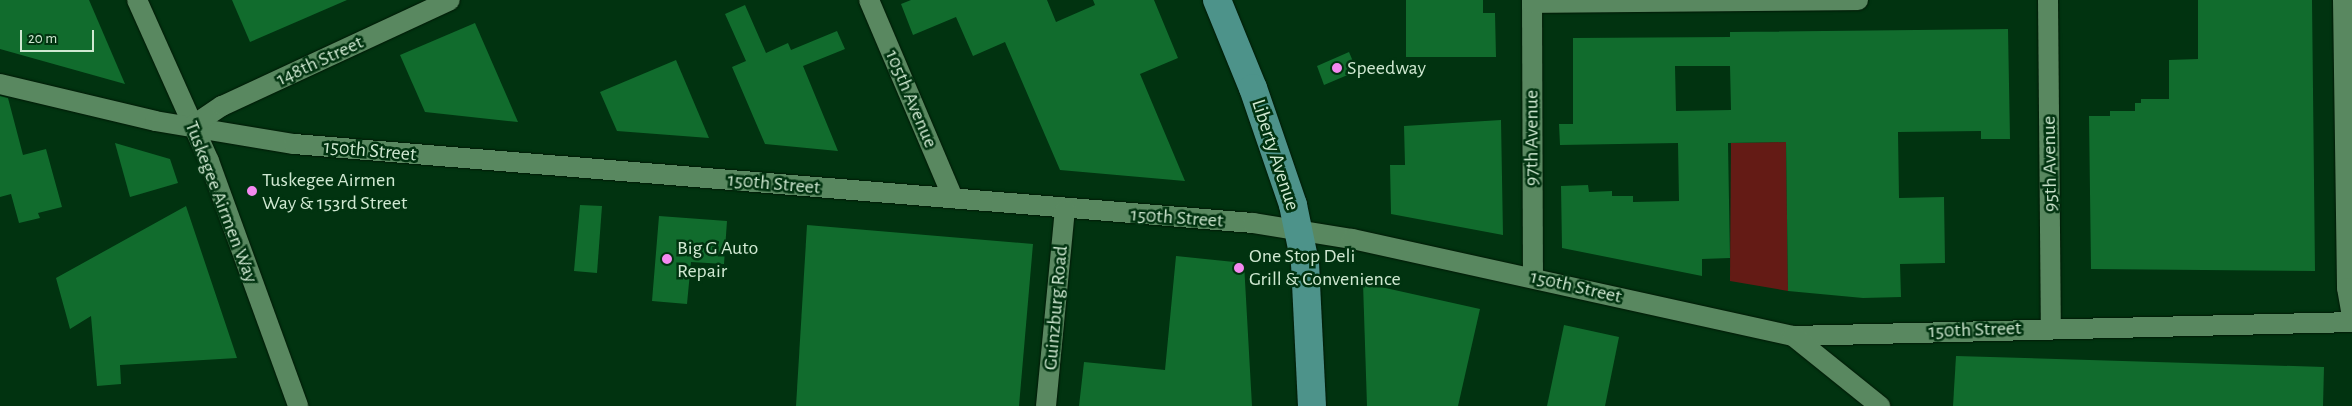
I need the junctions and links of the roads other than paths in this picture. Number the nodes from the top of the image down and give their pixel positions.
1 (137, 0) edge
2 (450, 0) edge
3 (869, 0) edge
4 (1216, 0) edge
5 (1858, 0) edge
6 (2048, 0) edge
7 (2343, 0) edge
8 (1532, 2) edge
9 (0, 84) edge
10 (192, 126) junction
11 (954, 198) junction
12 (1065, 210) junction
13 (1297, 231) junction
14 (1533, 277) junction
15 (2352, 316) edge
16 (2352, 322) edge
17 (2051, 328) junction
18 (1793, 336) junction
19 (295, 406) edge
20 (1046, 406) edge
21 (1312, 406) edge
22 (1880, 406) edge

1 - 10 street, Tuskegee Airmen Way
2 - 10 street, 148th Street
3 - 11 street, 105th Avenue
4 - 13 main road, Liberty Avenue
5 - 8 street
6 - 17 street, 95th Avenue
7 - 15 street
8 - 14 street, 97th Avenue
9 - 10 street, 150th Street
10 - 11 street, 150th Street
10 - 19 street, Tuskegee Airmen Way
11 - 12 street, 150th Street
12 - 13 street, 150th Street
12 - 20 street, Guinzburg Road
13 - 14 street, 150th Street
13 - 21 main road, Liberty Avenue
14 - 18 street, 150th Street
16 - 17 street, 150th Street
17 - 18 street, 150th Street
18 - 22 street

